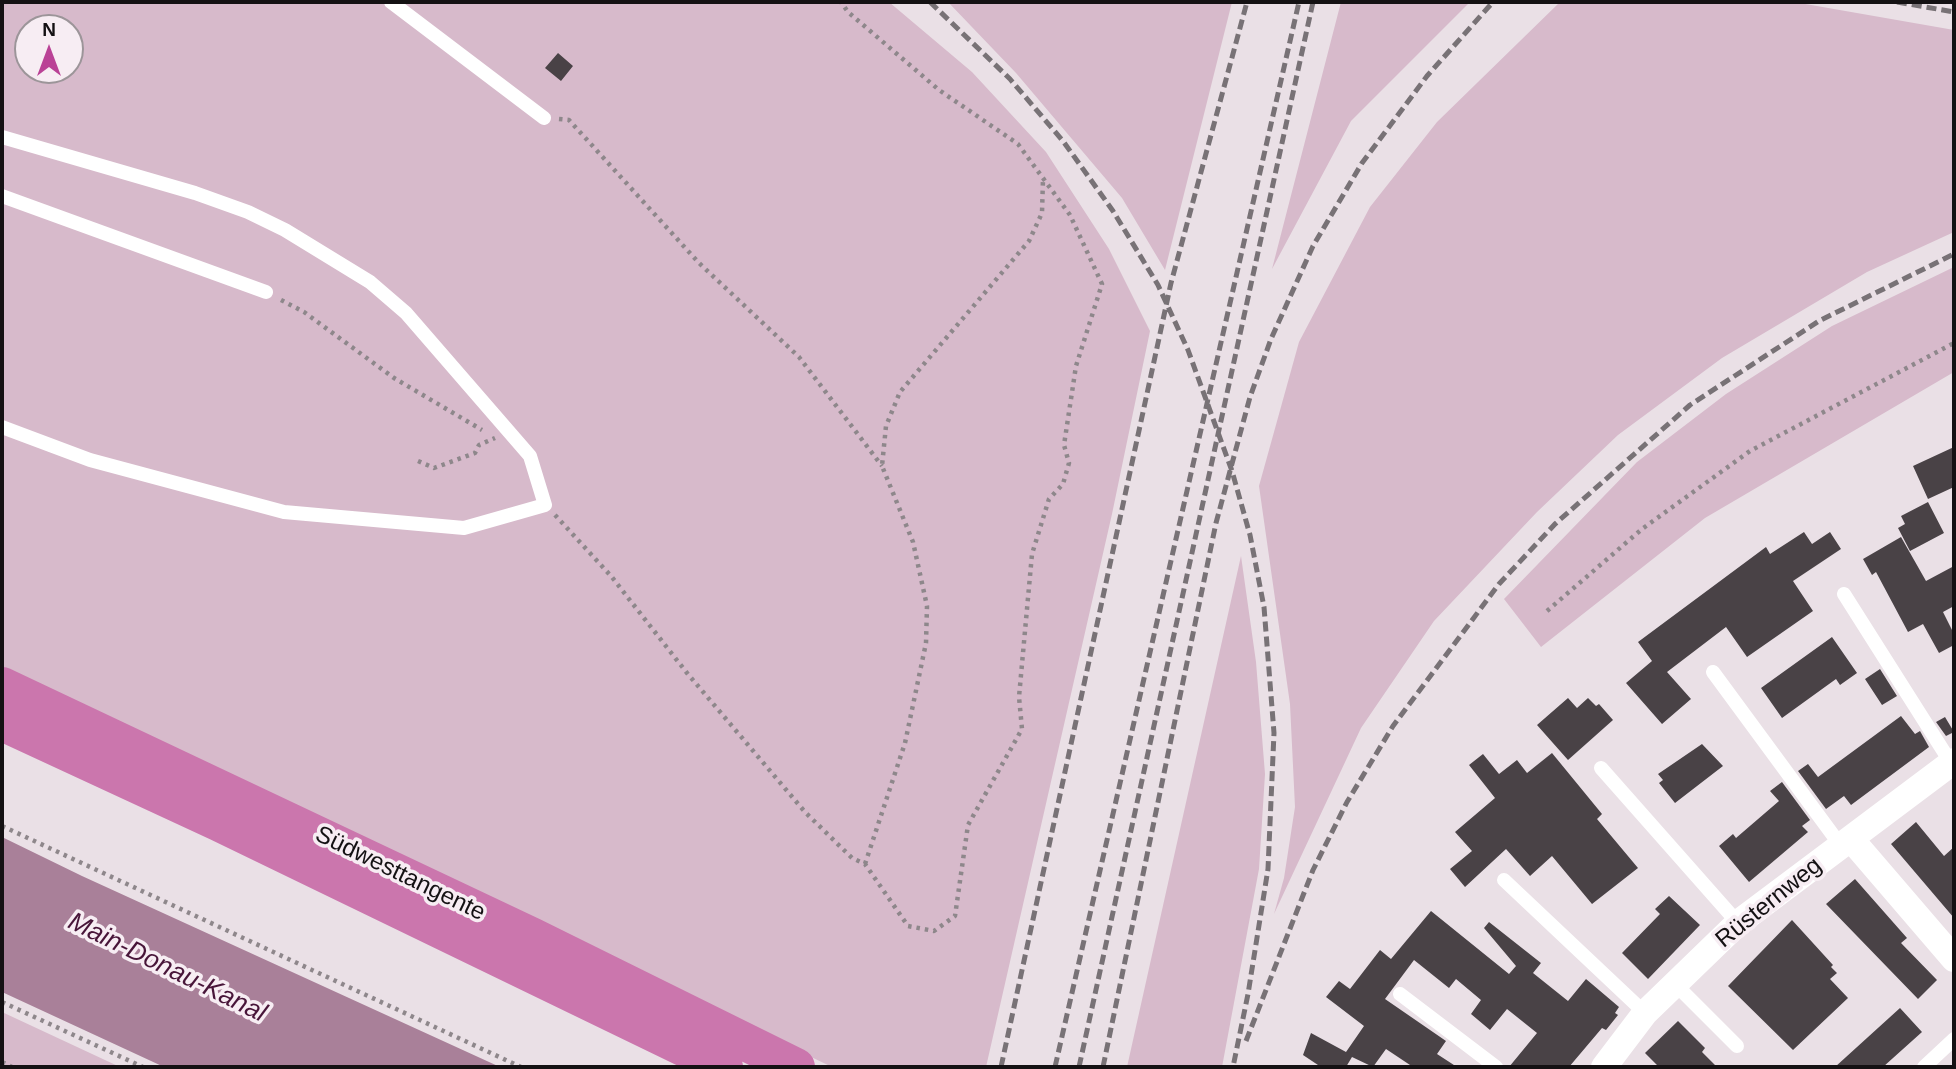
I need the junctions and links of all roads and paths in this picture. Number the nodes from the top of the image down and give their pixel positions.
1 (391, 2) edge
2 (841, 2) edge
3 (544, 118) joint
4 (2, 137) edge
5 (1043, 178) junction
6 (2, 196) edge
7 (265, 292) joint
8 (1954, 343) edge
9 (2, 427) edge
10 (513, 435) junction
11 (494, 438) junction
12 (418, 461) dead end
13 (882, 466) junction
14 (545, 505) junction
15 (1844, 594) dead end
16 (1547, 611) dead end
17 (1713, 672) dead end
18 (2, 686) edge
19 (2, 722) edge
20 (1952, 762) edge
21 (1601, 768) dead end
22 (2, 826) edge
23 (1846, 843) junction
24 (865, 864) junction
25 (1504, 880) dead end
26 (1738, 923) junction
27 (1954, 959) edge
28 (1675, 984) junction
29 (1400, 993) dead end
30 (2, 1002) edge
31 (1645, 1013) junction
32 (1954, 1039) edge
33 (1737, 1045) dead end
34 (2, 1062) edge
35 (12, 1067) edge
36 (143, 1067) edge
37 (521, 1067) edge
38 (724, 1067) edge
39 (796, 1067) edge
40 (1496, 1067) edge
41 (1604, 1067) edge
42 (1924, 1067) edge

1 - 3 lane
2 - 5 path
3 - 13 path
4 - 10 lane
5 - 13 path
5 - 24 path
6 - 7 lane
7 - 11 path
8 - 16 path
9 - 14 lane
10 - 11 path
10 - 14 lane
11 - 12 path
13 - 24 path
14 - 24 path
15 - 20 lane
17 - 23 lane
18 - 39 highway, Südwesttangente
19 - 38 highway, Südwesttangente
20 - 23 street, Rüsternweg
21 - 26 lane
22 - 37 path
23 - 26 street, Rüsternweg
23 - 27 street
25 - 31 lane
26 - 28 street, Rüsternweg
28 - 31 street, Rüsternweg
28 - 33 lane
29 - 40 lane
30 - 36 path
31 - 41 street, Rüsternweg
32 - 42 lane
34 - 35 path

